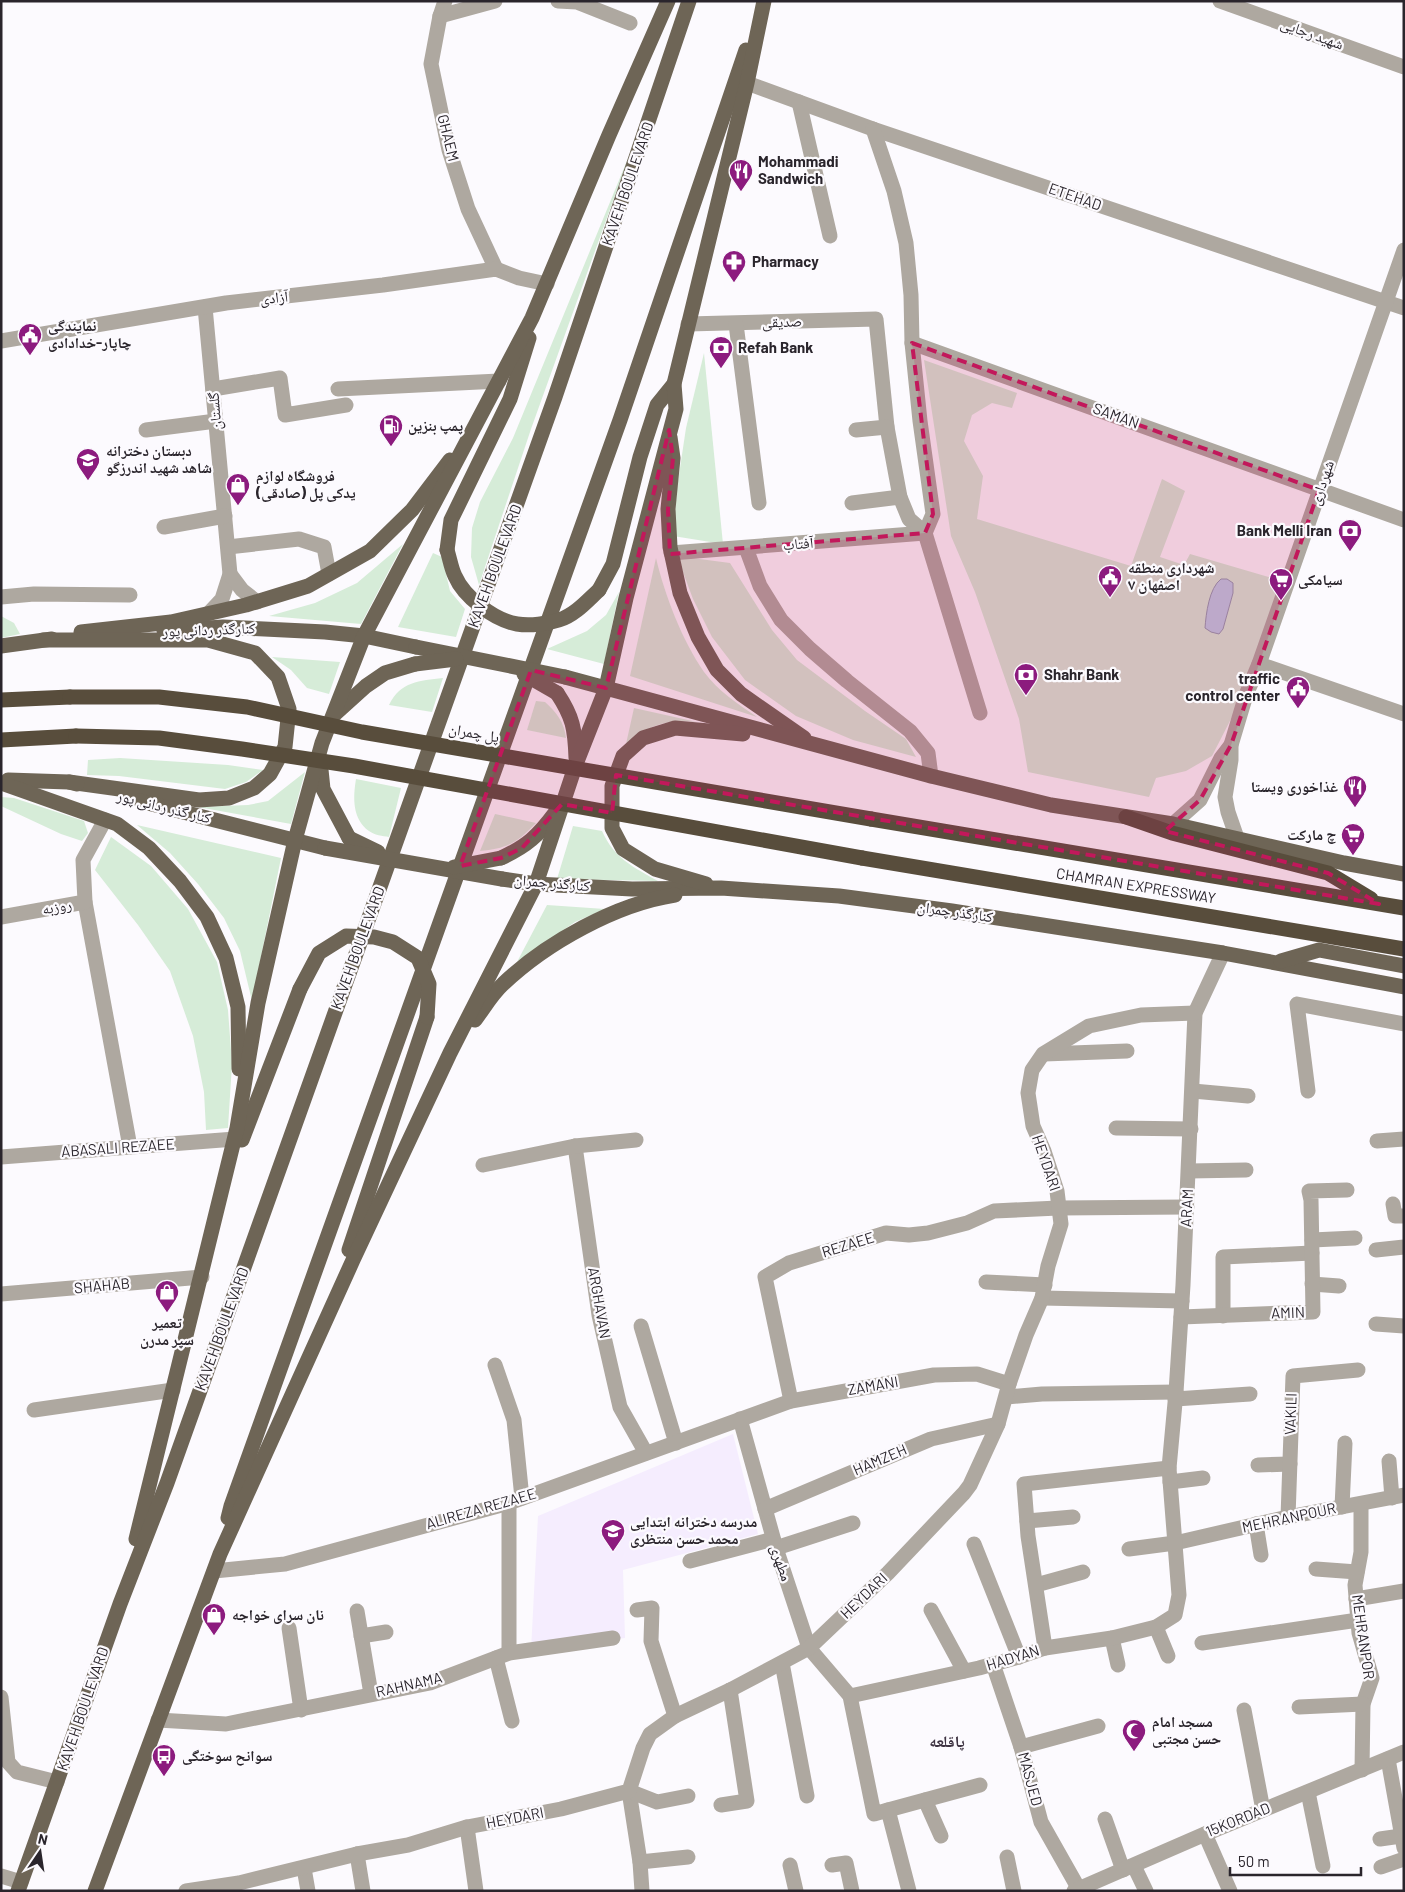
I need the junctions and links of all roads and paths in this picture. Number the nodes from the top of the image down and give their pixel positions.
1 (445, 1) edge
2 (495, 1) edge
3 (558, 1) edge
4 (668, 1) edge
5 (689, 1) edge
6 (763, 1) edge
7 (1220, 1) edge
8 (440, 16) junction
9 (630, 23) dead end
10 (1404, 67) edge
11 (747, 83) junction
12 (799, 102) junction
13 (873, 129) junction
14 (830, 236) dead end
15 (1404, 250) edge
16 (496, 269) junction
17 (547, 284) junction
18 (1386, 301) junction
19 (205, 307) junction
20 (1404, 308) edge
21 (688, 324) junction
22 (736, 324) junction
23 (1, 341) edge
24 (912, 343) junction
25 (499, 381) junction
26 (674, 384) junction
27 (213, 388) junction
28 (338, 389) dead end
29 (346, 405) dead end
30 (216, 422) junction
31 (476, 425) junction
32 (887, 427) junction
33 (146, 430) dead end
34 (669, 430) junction
35 (856, 430) dead end
36 (1319, 490) junction
37 (900, 497) junction
38 (759, 503) dead end
39 (852, 503) dead end
40 (225, 516) junction
41 (1404, 520) edge
42 (164, 527) dead end
43 (925, 533) junction
44 (228, 547) junction
45 (746, 548) junction
46 (671, 554) junction
47 (230, 574) junction
48 (329, 574) junction
49 (2, 594) edge
50 (130, 595) dead end
51 (257, 602) junction
52 (208, 614) junction
53 (364, 636) junction
54 (43, 640) junction
55 (1, 646) edge
56 (469, 658) junction
57 (501, 664) junction
58 (1259, 664) junction
59 (606, 688) junction
60 (1, 700) edge
61 (980, 713) dead end
62 (1404, 714) edge
63 (332, 716) junction
64 (1, 740) edge
65 (814, 744) junction
66 (1231, 745) junction
67 (319, 754) junction
68 (576, 764) junction
69 (931, 776) junction
70 (1, 782) edge
71 (69, 782) junction
72 (564, 800) junction
73 (1126, 817) junction
74 (871, 819) joint
75 (105, 820) junction
76 (1173, 824) junction
77 (1237, 838) junction
78 (295, 840) junction
79 (395, 860) junction
80 (1344, 863) junction
81 (1404, 865) edge
82 (445, 869) junction
83 (1404, 874) edge
84 (536, 884) junction
85 (721, 888) junction
86 (85, 902) junction
87 (1379, 904) junction
88 (1404, 908) edge
89 (1, 917) edge
90 (1404, 949) edge
91 (1223, 953) junction
92 (1278, 962) junction
93 (1404, 966) edge
94 (1404, 988) edge
95 (1196, 1013) junction
96 (1404, 1024) edge
97 (1127, 1051) dead end
98 (450, 1053) junction
99 (1043, 1054) junction
100 (1308, 1091) dead end
101 (1193, 1092) junction
102 (1248, 1096) dead end
103 (1116, 1128) dead end
104 (1191, 1129) junction
105 (236, 1134) junction
106 (1404, 1139) edge
107 (636, 1140) dead end
108 (1377, 1142) dead end
109 (575, 1146) junction
110 (130, 1147) junction
111 (1, 1157) edge
112 (483, 1165) dead end
113 (1246, 1170) dead end
114 (1189, 1171) junction
115 (1347, 1190) dead end
116 (220, 1198) junction
117 (1393, 1204) dead end
118 (1058, 1208) junction
119 (1187, 1208) junction
120 (1404, 1216) edge
121 (1355, 1238) dead end
122 (1312, 1247) junction
123 (1404, 1247) edge
124 (1376, 1250) dead end
125 (202, 1277) junction
126 (986, 1282) dead end
127 (1312, 1284) junction
128 (1339, 1286) dead end
129 (1043, 1291) junction
130 (1, 1294) edge
131 (1182, 1301) junction
132 (1223, 1316) junction
133 (1181, 1318) junction
134 (325, 1323) junction
135 (1376, 1324) dead end
136 (641, 1326) dead end
137 (1404, 1326) edge
138 (496, 1365) dead end
139 (1358, 1370) dead end
140 (173, 1390) junction
141 (1008, 1390) junction
142 (1250, 1394) dead end
143 (1176, 1395) junction
144 (791, 1401) junction
145 (34, 1410) dead end
146 (740, 1419) junction
147 (998, 1424) junction
148 (676, 1443) junction
149 (1345, 1443) dead end
150 (646, 1453) junction
151 (1390, 1461) dead end
152 (1290, 1464) junction
153 (1258, 1465) dead end
154 (1169, 1475) junction
155 (1204, 1478) dead end
156 (1398, 1497) edge
157 (516, 1501) junction
158 (1361, 1504) junction
159 (1342, 1507) junction
160 (765, 1509) junction
161 (1288, 1516) junction
162 (1073, 1517) dead end
163 (1027, 1521) junction
164 (853, 1523) dead end
165 (1256, 1524) junction
166 (1175, 1543) junction
167 (775, 1544) junction
168 (974, 1544) dead end
169 (1129, 1549) dead end
170 (220, 1554) junction
171 (1261, 1555) dead end
172 (690, 1561) dead end
173 (1316, 1569) dead end
174 (214, 1571) junction
175 (1083, 1572) dead end
176 (1357, 1572) junction
177 (1036, 1585) junction
178 (1404, 1591) edge
179 (1356, 1600) junction
180 (120, 1604) junction
181 (637, 1610) dead end
182 (931, 1610) dead end
183 (356, 1611) dead end
184 (1175, 1616) joint
185 (1358, 1620) junction
186 (1156, 1627) junction
187 (289, 1628) dead end
188 (386, 1632) dead end
189 (361, 1636) junction
190 (613, 1638) dead end
191 (1112, 1638) junction
192 (1202, 1642) dead end
193 (809, 1648) junction
194 (1045, 1648) junction
195 (502, 1655) junction
196 (1168, 1656) dead end
197 (1019, 1658) junction
198 (782, 1663) junction
199 (993, 1664) junction
200 (1118, 1665) dead end
201 (964, 1671) junction
202 (730, 1690) junction
203 (370, 1694) junction
204 (850, 1696) junction
205 (1, 1697) edge
206 (1363, 1704) junction
207 (1299, 1707) dead end
208 (301, 1710) junction
209 (1244, 1710) dead end
210 (675, 1716) junction
211 (158, 1720) junction
212 (512, 1722) dead end
213 (1098, 1726) dead end
214 (1021, 1747) junction
215 (1404, 1752) edge
216 (1388, 1759) junction
217 (1362, 1770) junction
218 (57, 1782) junction
219 (980, 1785) dead end
220 (629, 1791) junction
221 (1308, 1792) junction
222 (688, 1796) dead end
223 (807, 1796) dead end
224 (925, 1800) junction
225 (721, 1805) dead end
226 (888, 1810) junction
227 (1262, 1810) junction
228 (1105, 1819) dead end
229 (467, 1827) junction
230 (1206, 1834) junction
231 (941, 1836) dead end
232 (1380, 1840) dead end
233 (1402, 1842) edge
234 (357, 1854) junction
235 (688, 1856) dead end
236 (1007, 1857) dead end
237 (1404, 1859) edge
238 (640, 1862) junction
239 (790, 1865) dead end
240 (832, 1865) dead end
241 (1323, 1866) dead end
242 (1381, 1867) dead end
243 (304, 1868) junction
244 (1128, 1868) junction
245 (1, 1876) edge
246 (19, 1886) edge
247 (99, 1890) edge
248 (472, 1890) edge
249 (1078, 1890) edge
250 (186, 1891) edge
251 (308, 1891) edge
252 (363, 1891) edge
253 (642, 1891) edge
254 (796, 1891) edge
255 (852, 1891) edge
256 (909, 1891) edge
257 (1014, 1891) edge
258 (1146, 1891) edge
259 (1230, 1891) edge

1 - 8 street, GHAEM
2 - 8 street
3 - 9 street
4 - 17 main road
5 - 180 main road, KAVEH BOULEVARD
6 - 11 main road
6 - 170 main road
7 - 10 street, شهید رجایی
8 - 16 street, GHAEM
11 - 12 street, ETEHAD
11 - 21 main road
12 - 13 street, ETEHAD
12 - 14 street
13 - 18 street, ETEHAD
13 - 24 street
15 - 18 street, شهرداری
16 - 17 street, آزادی
16 - 19 street, آزادی
17 - 25 main road
17 - 26 main road, bridge
18 - 20 street, ETEHAD
18 - 36 street, شهرداری
19 - 23 street, آزادی
19 - 27 street, گلستان
21 - 22 street, صدیقی
21 - 26 main road
22 - 32 street, صدیقی
22 - 38 street
24 - 36 street, SAMAN
24 - 43 street
25 - 28 street
25 - 31 main road
26 - 34 main road
27 - 29 street
27 - 30 street, گلستان
30 - 33 street
30 - 40 street, گلستان
31 - 48 main road
31 - 53 main road
32 - 35 street
32 - 37 street
34 - 46 main road
34 - 59 main road
36 - 41 street, SAMAN
36 - 58 street, شهرداری
37 - 39 street
37 - 43 street
40 - 42 street
40 - 44 street, گلستان
43 - 45 street, آفتاب
43 - 61 street
44 - 47 street, گلستان
44 - 48 street
45 - 46 street, آفتاب
45 - 69 street
46 - 65 main road
47 - 51 street
47 - 52 street
48 - 51 main road
49 - 50 street
51 - 52 main road
52 - 54 main road
53 - 54 main road, کنارگذر ردانی پور
53 - 56 main road, کنارگذر ردانی پور, bridge
53 - 63 main road
54 - 55 main road, کنارگذر ردانی پور
54 - 71 main road
56 - 57 main road, کنارگذر ردانی پور, bridge
56 - 63 main road, bridge
57 - 59 main road, bridge
57 - 68 main road, bridge
58 - 62 street
58 - 66 street, شهرداری
59 - 65 main road
59 - 68 main road
60 - 74 highway, پل چمران, bridge
63 - 67 main road
64 - 90 highway, CHAMRAN EXPRESSWAY, bridge
65 - 69 main road
65 - 85 main road
66 - 76 street, شهرداری
66 - 77 street, شهرداری
67 - 78 main road
67 - 79 main road, bridge
68 - 72 main road
69 - 73 main road
70 - 71 main road, کنار گذر ردانی پور
70 - 75 main road
71 - 78 main road, کنار گذر ردانی پور
72 - 82 main road, bridge
72 - 84 main road
73 - 76 main road
73 - 87 highway
74 - 87 highway, CHAMRAN EXPRESSWAY
75 - 86 street, روزبه
75 - 105 main road
76 - 77 main road
77 - 80 main road
78 - 79 main road, کنار گذر ردانی پور, bridge
78 - 105 main road
79 - 82 main road, کنارگذر چمران, bridge
80 - 81 main road
80 - 83 main road
82 - 84 main road, کنارگذر چمران, bridge
84 - 85 main road, کنارگذر چمران
84 - 98 main road
85 - 91 main road, کنارگذر چمران
85 - 98 main road
86 - 89 street, روزبه
86 - 110 street
87 - 88 highway, CHAMRAN EXPRESSWAY
91 - 92 main road, کنارگذر چمران
91 - 95 street, ARAM
92 - 93 main road
92 - 94 main road, کنارگذر چمران
95 - 99 street, HEYDARI
95 - 101 street, ARAM
96 - 100 street
97 - 99 street
98 - 134 main road
99 - 118 street, HEYDARI
101 - 102 street
101 - 104 street, ARAM
103 - 104 street
104 - 114 street, ARAM
105 - 110 street, ABASALI REZAEE
105 - 116 main road
106 - 108 street
107 - 109 street
109 - 112 street
109 - 150 street, ARGHAVAN
110 - 111 street, ABASALI REZAEE
113 - 114 street
114 - 119 street, ARAM
115 - 122 street, AMIN
116 - 125 main road
116 - 134 main road, bridge
117 - 120 street
118 - 119 street
118 - 129 street, HEYDARI
118 - 144 street, REZAEE
119 - 131 street, ARAM
121 - 122 street
122 - 127 street, AMIN
122 - 132 street
123 - 124 street
125 - 130 street, SHAHAB
125 - 140 main road
126 - 129 street
127 - 128 street
127 - 132 street, AMIN
129 - 131 street
129 - 141 street, HEYDARI
131 - 133 street, ARAM
132 - 133 street, AMIN
133 - 143 street, ARAM
134 - 170 main road
135 - 137 street
136 - 148 street
138 - 157 street
139 - 152 street, VAKILI
140 - 145 street
140 - 180 main road
141 - 143 street
141 - 144 street, ZAMANI
141 - 147 street, HEYDARI
142 - 143 street
143 - 154 street, ARAM
144 - 146 street, ZAMANI
146 - 148 street, ALIREZA REZAEE
146 - 160 street, مطهری
147 - 160 street, HAMZEH
147 - 193 street, HEYDARI
148 - 150 street, ALIREZA REZAEE
149 - 159 street
150 - 157 street, ALIREZA REZAEE
151 - 156 street
152 - 153 street
152 - 161 street, VAKILI
154 - 155 street
154 - 163 street
154 - 166 street, ARAM
156 - 158 street, MEHRANPOUR
157 - 174 street, ALIREZA REZAEE
157 - 195 street
158 - 159 street, MEHRANPOUR
158 - 176 street, MEHRANPOR
159 - 161 street, MEHRANPOUR
160 - 167 street, مطهری
161 - 165 street, MEHRANPOUR
162 - 163 street
163 - 177 street
164 - 167 street
165 - 166 street, MEHRANPOUR
165 - 171 street
166 - 169 street, MEHRANPOUR
166 - 184 street, ARAM
167 - 172 street
167 - 193 street, مطهری
168 - 197 street
170 - 174 main road
173 - 176 street
174 - 211 main road
175 - 177 street
176 - 179 street, MEHRANPOR
177 - 194 street
178 - 179 street
179 - 185 street, MEHRANPOR
180 - 218 main road, KAVEH BOULEVARD
181 - 210 street
182 - 201 street
183 - 189 street
184 - 186 street, HADYAN
185 - 192 street
185 - 206 street, MEHRANPOR
186 - 191 street, HADYAN
186 - 196 street
187 - 208 street
188 - 189 street
189 - 203 street
190 - 195 street, RAHNAMA
191 - 194 street, HADYAN
191 - 200 street
193 - 198 street, HEYDARI
193 - 204 street
194 - 197 street, HADYAN
195 - 203 street, RAHNAMA
195 - 212 street
197 - 199 street, HADYAN
198 - 202 street, HEYDARI
198 - 223 street
199 - 201 street, HADYAN
199 - 214 street, MASJED
201 - 204 street, HADYAN
202 - 210 street, HEYDARI
202 - 225 street
203 - 208 street, RAHNAMA
204 - 226 street
205 - 218 street
206 - 207 street
206 - 217 street, MEHRANPOR
208 - 211 street, RAHNAMA
209 - 227 street
210 - 220 street, HEYDARI
211 - 247 main road
213 - 214 street
214 - 249 street, MASJED
215 - 216 street, 15KORDAD
216 - 217 street, 15KORDAD
216 - 233 street
217 - 221 street, 15KORDAD
218 - 246 main road, KAVEH BOULEVARD
219 - 224 street
220 - 222 street
220 - 229 street, HEYDARI
220 - 238 street
221 - 227 street, 15KORDAD
221 - 241 street
224 - 226 street
224 - 231 street
226 - 256 street
227 - 230 street, 15KORDAD
228 - 244 street
229 - 234 street, HEYDARI
229 - 248 street
230 - 244 street, 15KORDAD
230 - 259 street
232 - 233 street
234 - 243 street, HEYDARI
234 - 252 street
235 - 238 street
236 - 257 street
237 - 242 street
238 - 253 street
239 - 254 street
240 - 255 street
243 - 250 street, HEYDARI
243 - 251 street
244 - 249 street, 15KORDAD
244 - 258 street
245 - 246 street

